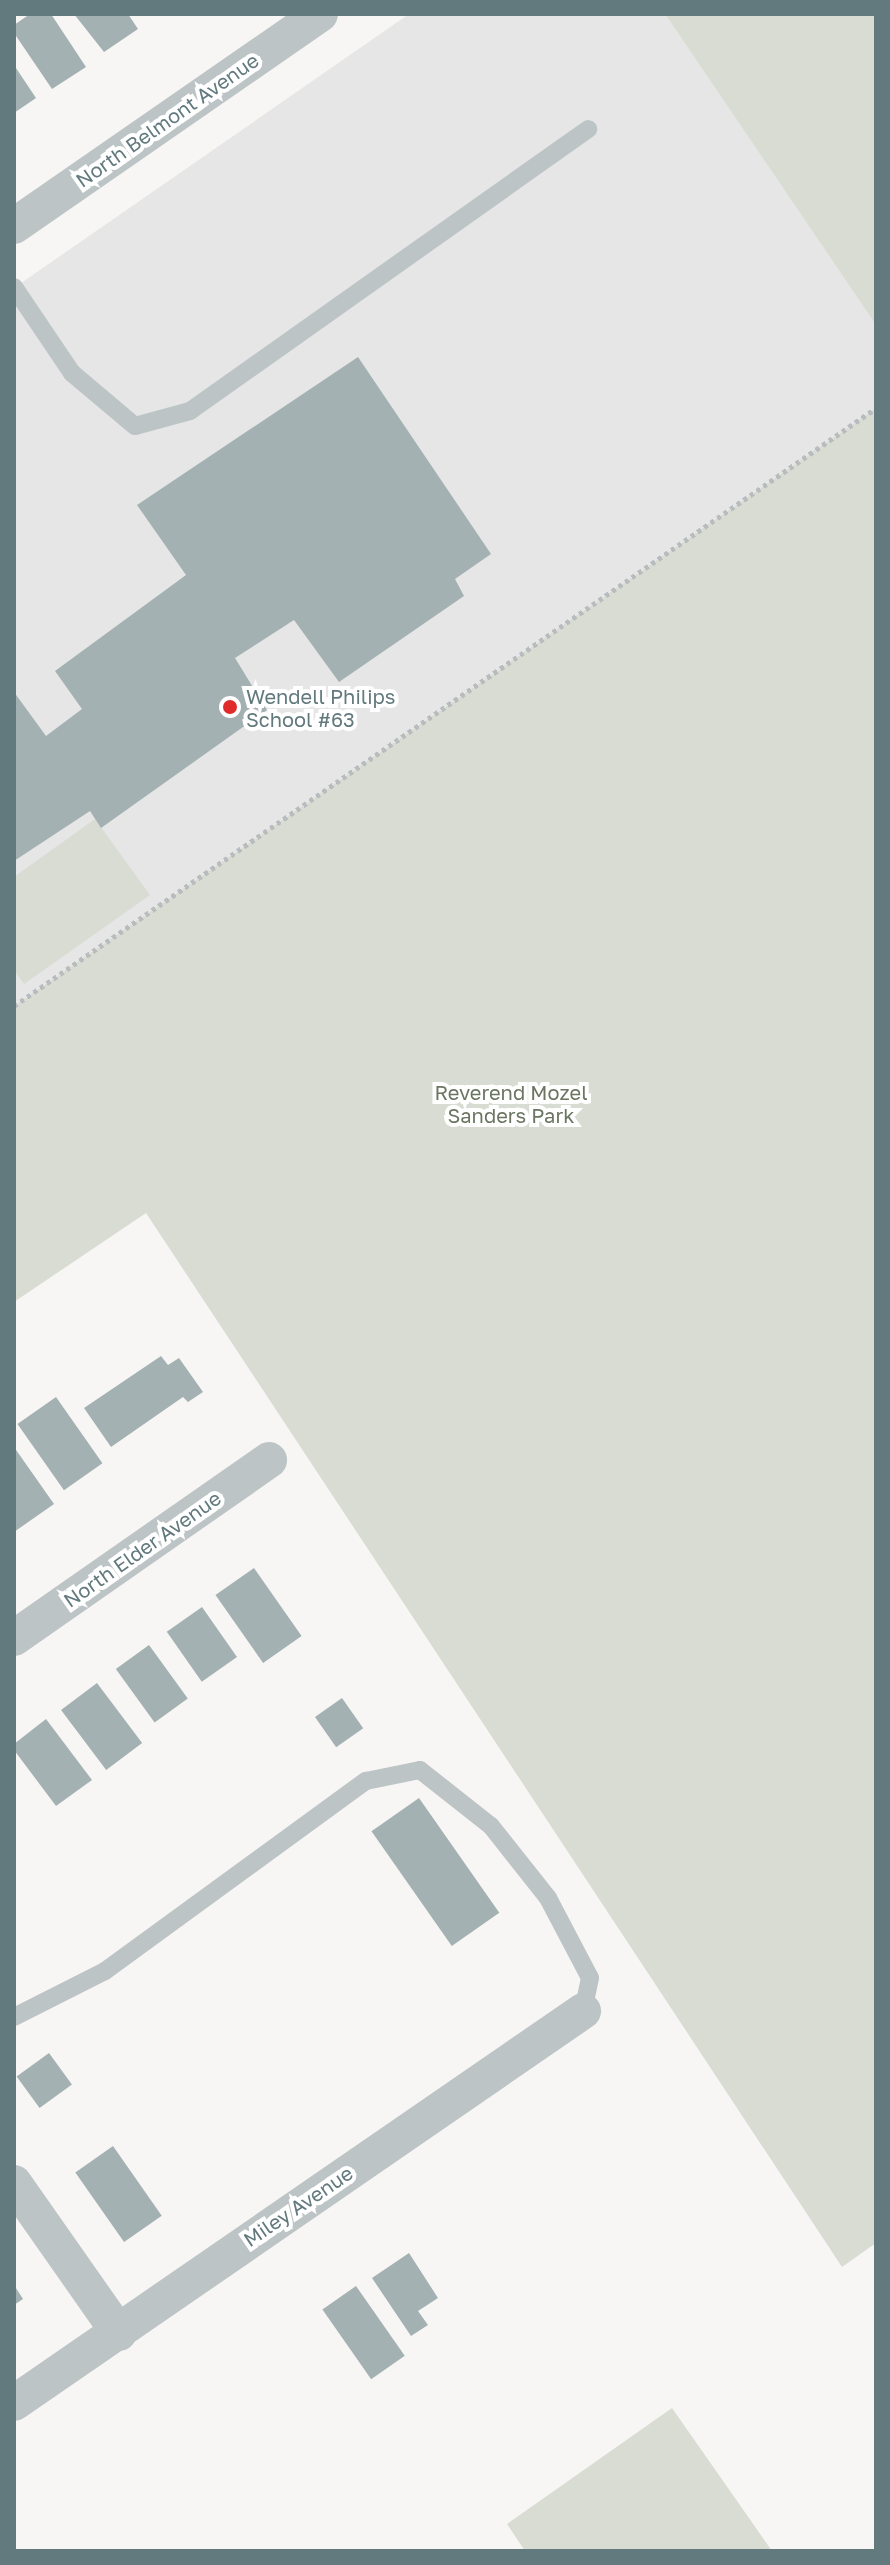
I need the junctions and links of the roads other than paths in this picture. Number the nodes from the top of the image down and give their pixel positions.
1 (320, 14) edge
2 (588, 129) dead end
3 (14, 226) edge
4 (14, 287) edge
5 (269, 1460) dead end
6 (14, 1638) edge
7 (583, 2011) joint
8 (14, 2017) edge
9 (14, 2183) edge
10 (119, 2333) junction
11 (14, 2403) edge

1 - 3 street, North Belmont Avenue
2 - 4 lane
5 - 6 street, North Elder Avenue
7 - 8 lane
7 - 10 street, Miley Avenue
9 - 10 street
10 - 11 street, Miley Avenue

